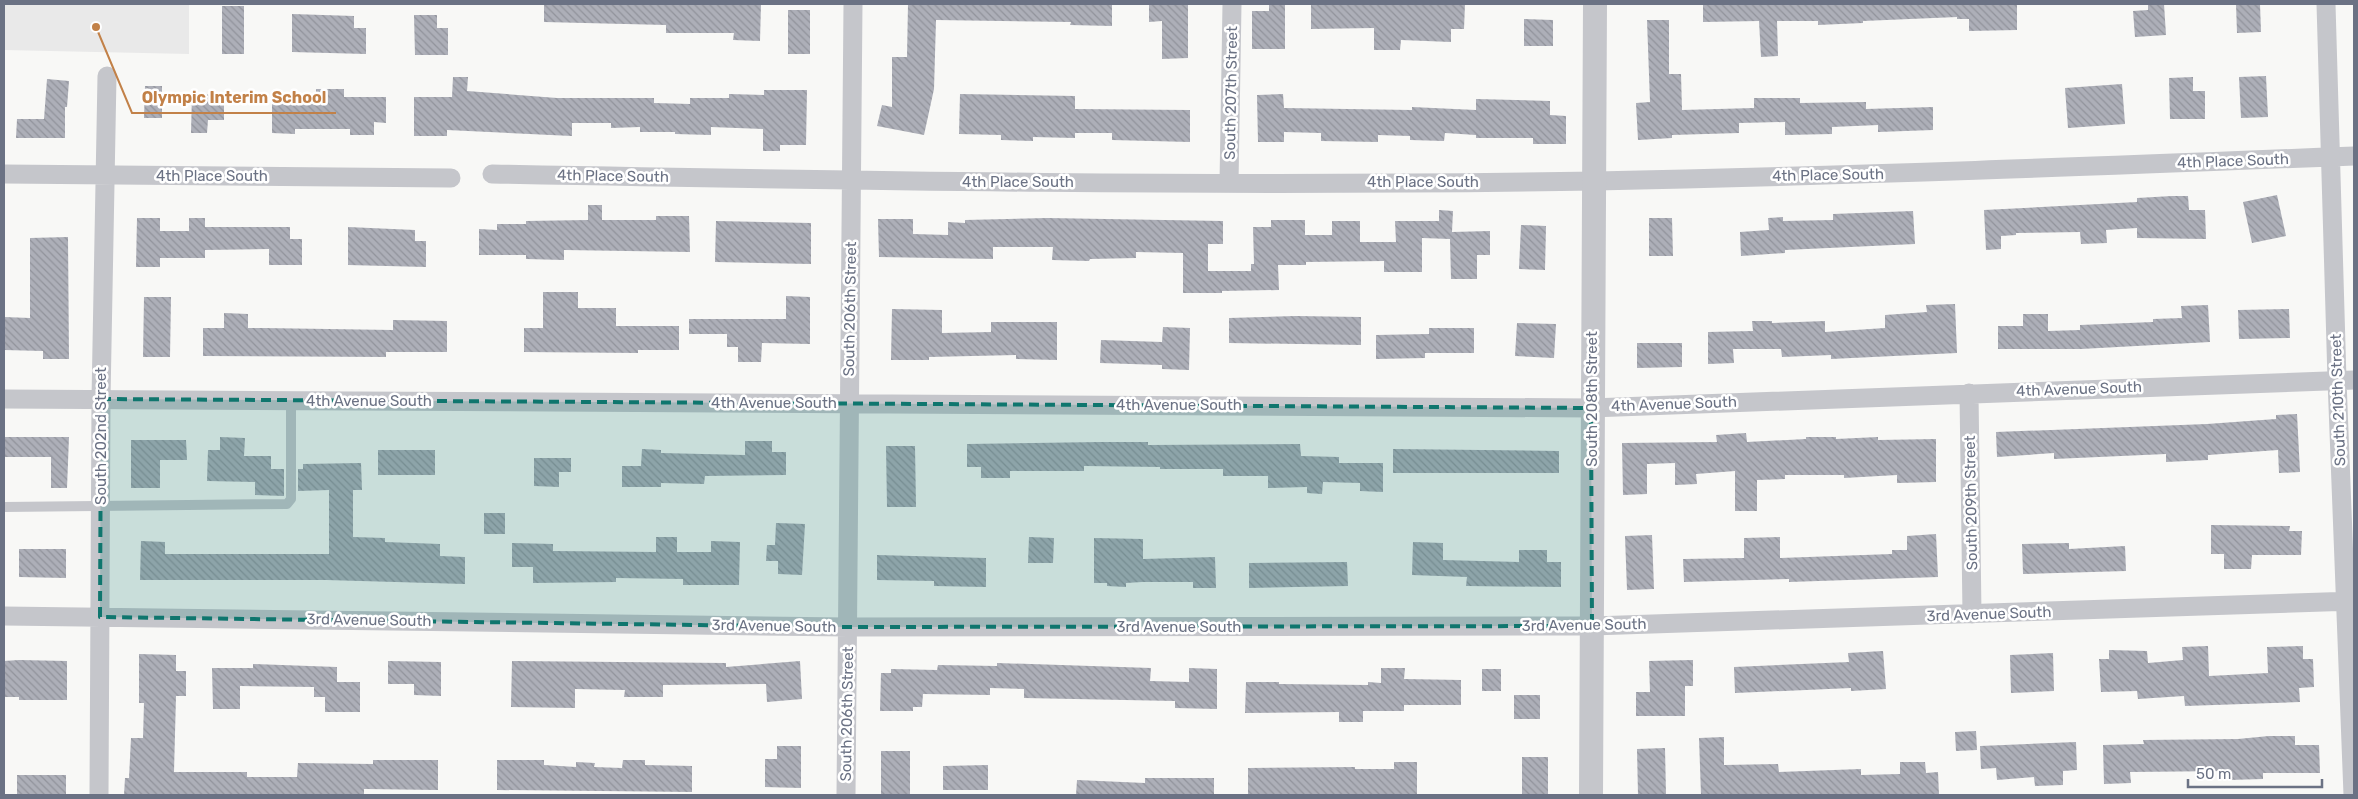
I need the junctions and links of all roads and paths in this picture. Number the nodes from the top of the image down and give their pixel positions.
1 (853, 4) edge
2 (1232, 4) edge
3 (1595, 4) edge
4 (2326, 4) edge
5 (107, 76) dead end
6 (2354, 156) edge
7 (2332, 157) junction
8 (4, 174) edge
9 (492, 174) dead end
10 (105, 176) junction
11 (451, 178) dead end
12 (851, 181) junction
13 (1594, 181) junction
14 (1229, 183) junction
15 (2346, 380) edge
16 (1969, 393) junction
17 (4, 399) edge
18 (101, 399) junction
19 (291, 400) junction
20 (849, 404) junction
21 (1592, 408) junction
22 (4, 507) edge
23 (101, 507) junction
24 (2350, 601) edge
25 (1972, 614) junction
26 (4, 616) edge
27 (100, 617) junction
28 (1592, 626) junction
29 (848, 627) junction
30 (99, 795) edge
31 (846, 795) edge
32 (1591, 795) edge
33 (2353, 795) edge

1 - 12 street, South 206th Street
2 - 14 street, South 207th Street
3 - 13 street, South 208th Street
4 - 7 street, South 210th Street
5 - 10 street, South 202nd Street
6 - 7 street, 4th Place South
7 - 13 street, 4th Place South
7 - 15 street, South 210th Street
8 - 10 street, 4th Place South
9 - 12 street, 4th Place South
10 - 11 street, 4th Place South
10 - 18 street, South 202nd Street
12 - 14 street, 4th Place South
12 - 20 street, South 206th Street
13 - 14 street, 4th Place South
13 - 21 street, South 208th Street
15 - 16 street, 4th Avenue South
15 - 24 street, South 210th Street
16 - 21 street, 4th Avenue South
16 - 25 street, South 209th Street
17 - 18 street, 4th Avenue South
18 - 19 street, 4th Avenue South
18 - 23 street, South 202nd Street
19 - 20 street, 4th Avenue South
19 - 23 lane
20 - 21 street, 4th Avenue South
20 - 29 street, South 206th Street
21 - 28 street, South 208th Street
22 - 23 lane
23 - 27 street, South 202nd Street
24 - 25 street, 3rd Avenue South
24 - 33 street, South 210th Street
25 - 28 street, 3rd Avenue South
26 - 27 street, 3rd Avenue South
27 - 29 street, 3rd Avenue South
27 - 30 street, South 202nd Street
28 - 29 street, 3rd Avenue South
28 - 32 street, South 208th Street
29 - 31 street, South 206th Street

